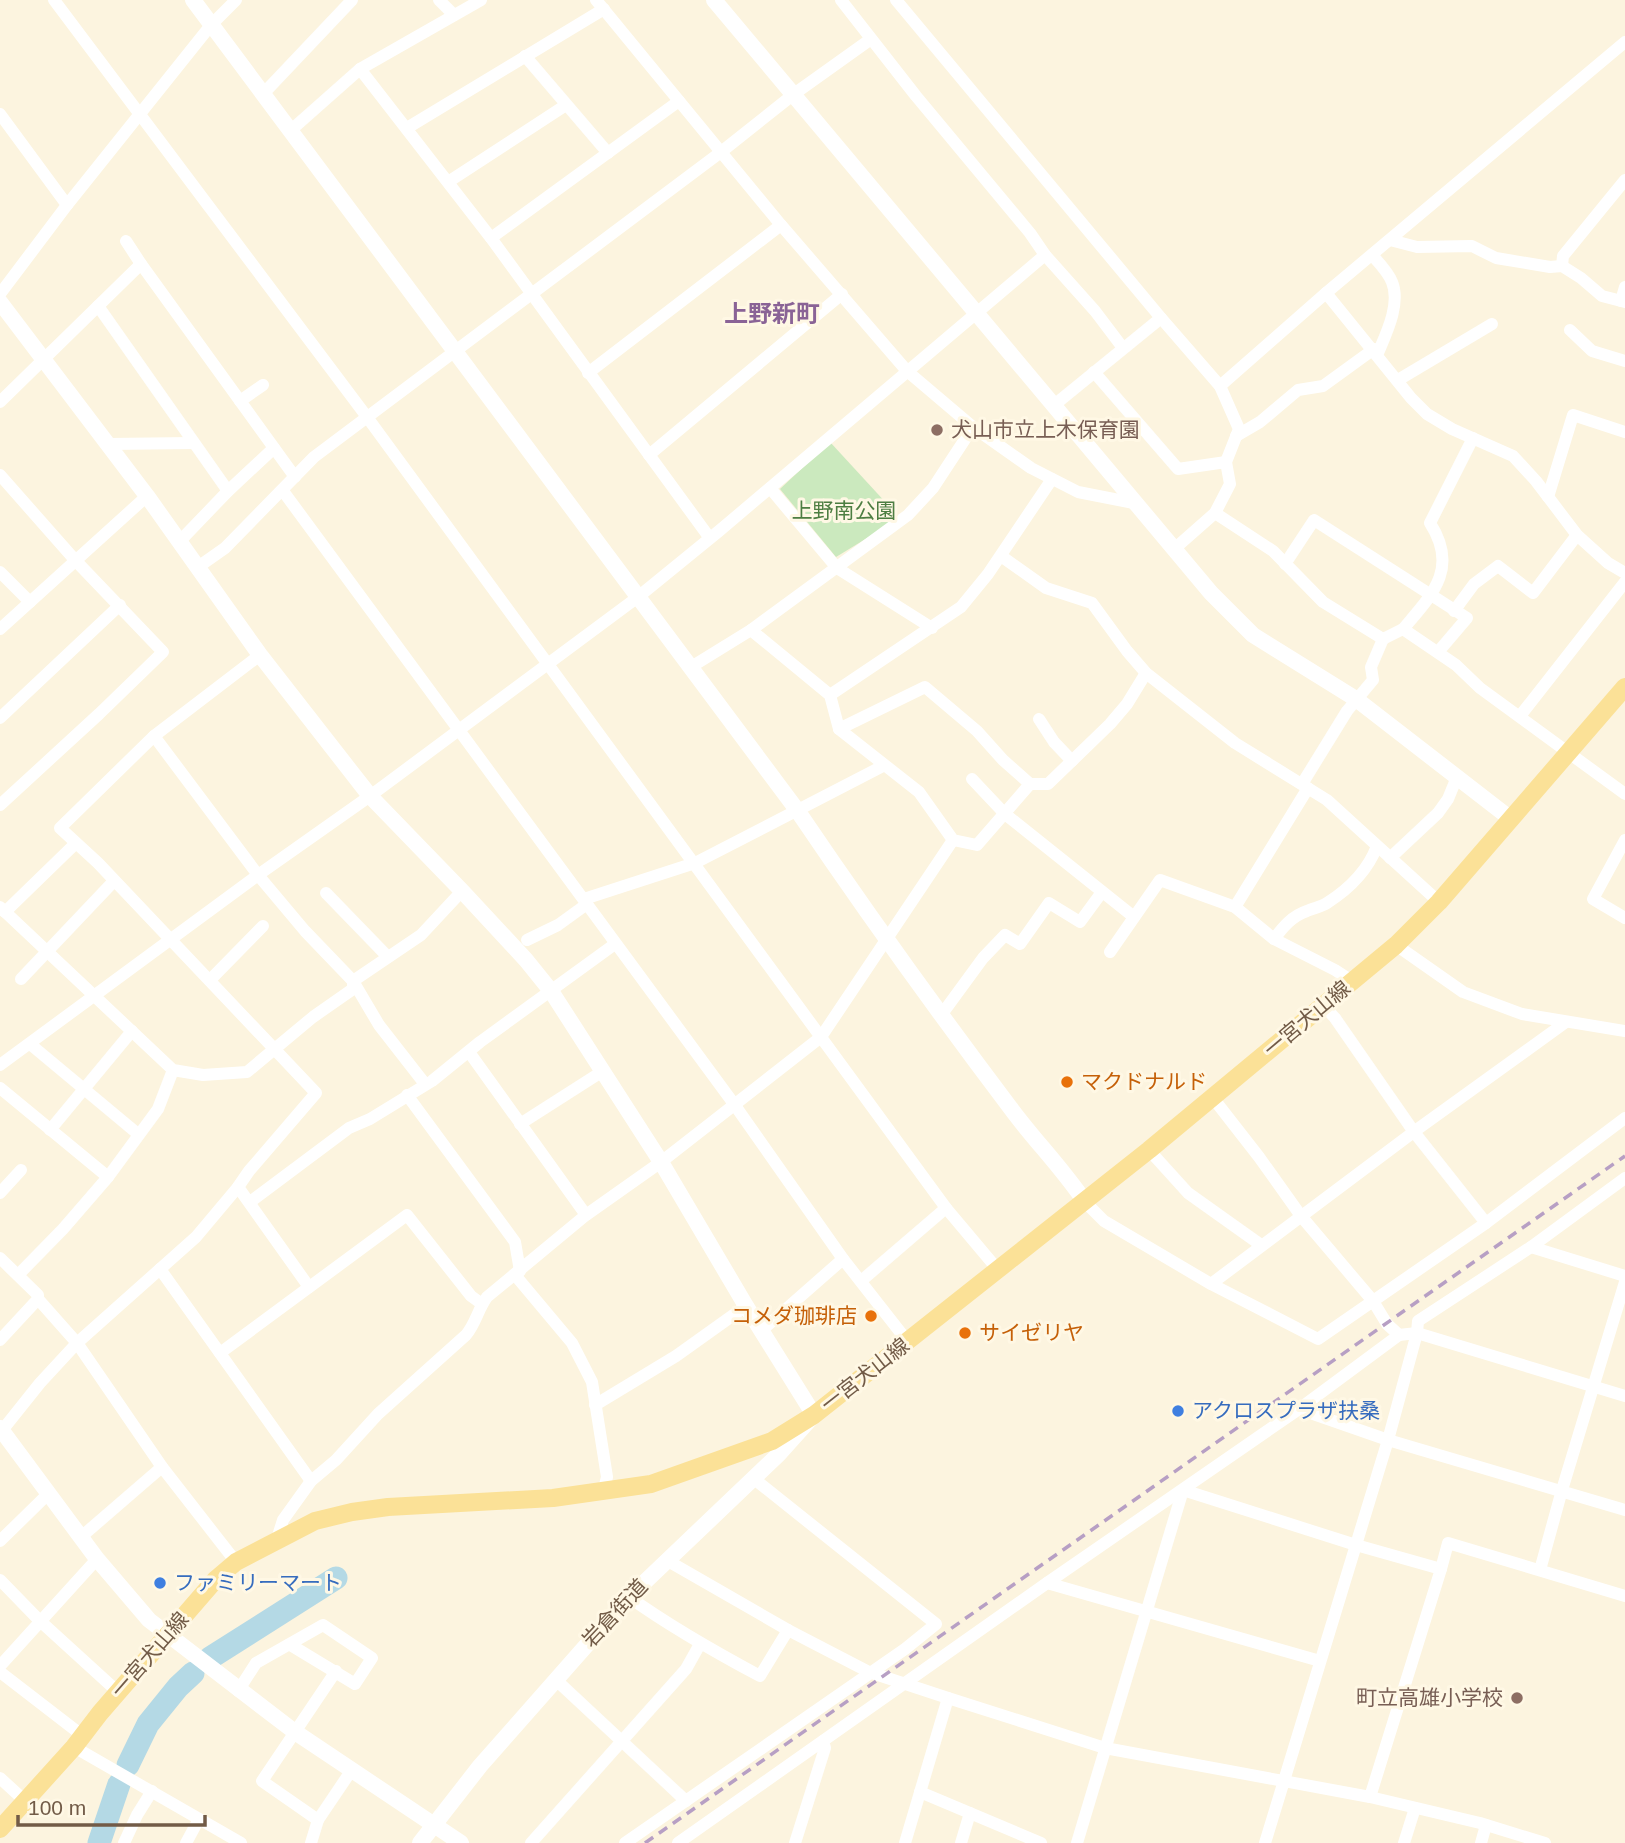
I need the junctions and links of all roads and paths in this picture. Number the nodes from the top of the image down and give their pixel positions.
1 (54, 0) edge
2 (193, 0) edge
3 (236, 0) edge
4 (352, 0) edge
5 (439, 0) edge
6 (481, 0) edge
7 (714, 0) edge
8 (841, 0) edge
9 (896, 0) edge
10 (600, 5) edge
11 (454, 15) junction
12 (211, 25) junction
13 (871, 39) junction
14 (1625, 42) edge
15 (524, 56) junction
16 (360, 69) junction
17 (263, 94) junction
18 (794, 94) junction
19 (679, 101) junction
20 (566, 105) junction
21 (0, 114) edge
22 (140, 115) junction
23 (407, 128) junction
24 (290, 131) junction
25 (721, 152) junction
26 (608, 153) junction
27 (1625, 180) edge
28 (448, 182) junction
29 (67, 205) junction
30 (781, 225) junction
31 (491, 238) junction
32 (1390, 240) junction
33 (126, 241) dead end
34 (1045, 255) junction
35 (1372, 255) junction
36 (141, 264) junction
37 (1562, 266) junction
38 (1625, 287) edge
39 (531, 293) junction
40 (1326, 293) junction
41 (0, 294) edge
42 (842, 294) junction
43 (1623, 301) edge
44 (0, 302) edge
45 (98, 306) junction
46 (977, 313) junction
47 (1161, 318) junction
48 (1492, 324) dead end
49 (1570, 330) dead end
50 (1123, 348) junction
51 (1376, 351) junction
52 (456, 353) junction
53 (45, 359) junction
54 (1625, 361) edge
55 (907, 371) junction
56 (1094, 372) junction
57 (588, 373) junction
58 (1398, 380) junction
59 (263, 386) dead end
60 (1220, 386) junction
61 (240, 401) junction
62 (0, 402) edge
63 (1053, 406) junction
64 (367, 417) junction
65 (973, 427) junction
66 (1625, 432) edge
67 (1236, 436) junction
68 (1473, 438) junction
69 (194, 443) junction
70 (108, 444) junction
71 (274, 448) junction
72 (649, 454) junction
73 (1226, 462) junction
74 (0, 475) edge
75 (295, 477) junction
76 (1052, 479) junction
77 (770, 488) junction
78 (228, 491) junction
79 (283, 491) junction
80 (147, 496) junction
81 (1548, 497) junction
82 (1134, 503) junction
83 (1214, 513) junction
84 (1577, 535) junction
85 (709, 537) junction
86 (179, 542) junction
87 (1173, 550) junction
88 (1001, 556) junction
89 (75, 560) junction
90 (1285, 564) junction
91 (198, 567) junction
92 (837, 568) junction
93 (0, 572) edge
94 (1625, 573) edge
95 (1625, 582) edge
96 (1431, 595) junction
97 (638, 597) junction
98 (30, 602) junction
99 (120, 605) junction
100 (1454, 611) junction
101 (932, 628) junction
102 (0, 629) edge
103 (1403, 629) junction
104 (751, 630) junction
105 (1383, 639) junction
106 (1438, 652) junction
107 (261, 655) junction
108 (547, 665) junction
109 (691, 667) junction
110 (1146, 673) junction
111 (1625, 687) edge
112 (830, 695) junction
113 (1356, 699) junction
114 (1520, 716) junction
115 (0, 718) edge
116 (1039, 719) dead end
117 (839, 729) junction
118 (459, 730) junction
119 (154, 736) junction
120 (1569, 752) junction
121 (1072, 761) junction
122 (883, 766) junction
123 (1457, 777) junction
124 (972, 779) dead end
125 (1030, 784) junction
126 (1305, 786) junction
127 (1625, 794) edge
128 (370, 796) junction
129 (0, 805) edge
130 (797, 810) junction
131 (1005, 814) junction
132 (1511, 819) junction
133 (953, 840) junction
134 (1625, 840) edge
135 (75, 844) junction
136 (1377, 846) junction
137 (1390, 858) junction
138 (695, 863) junction
139 (258, 875) junction
140 (114, 881) junction
141 (462, 891) junction
142 (1102, 892) junction
143 (326, 893) dead end
144 (586, 901) junction
145 (1439, 902) junction
146 (1235, 906) junction
147 (3, 910) edge
148 (1134, 917) junction
149 (1625, 918) edge
150 (263, 926) dead end
151 (1274, 939) junction
152 (172, 940) junction
153 (527, 940) dead end
154 (887, 941) junction
155 (615, 944) junction
156 (1396, 945) junction
157 (47, 950) junction
158 (1110, 952) dead end
159 (388, 957) junction
160 (21, 979) dead end
161 (210, 980) junction
162 (354, 981) junction
163 (1352, 981) junction
164 (551, 991) junction
165 (95, 996) junction
166 (1323, 1005) junction
167 (942, 1014) junction
168 (1566, 1022) junction
169 (132, 1031) junction
170 (1625, 1031) edge
171 (821, 1037) junction
172 (30, 1044) junction
173 (274, 1048) junction
174 (469, 1052) junction
175 (2, 1060) edge
176 (173, 1070) junction
177 (603, 1071) junction
178 (425, 1084) junction
179 (0, 1088) edge
180 (85, 1089) junction
181 (407, 1096) junction
182 (1213, 1098) junction
183 (734, 1104) junction
184 (1625, 1118) edge
185 (520, 1124) junction
186 (50, 1130) junction
187 (1414, 1132) junction
188 (138, 1134) junction
189 (1149, 1150) junction
190 (661, 1162) junction
191 (21, 1170) dead end
192 (108, 1177) junction
193 (1625, 1178) edge
194 (238, 1187) junction
195 (0, 1193) edge
196 (250, 1202) junction
197 (1085, 1202) junction
198 (946, 1208) junction
199 (586, 1215) junction
200 (1301, 1216) junction
201 (1486, 1223) junction
202 (1261, 1245) junction
203 (1531, 1247) junction
204 (0, 1258) edge
205 (843, 1259) junction
206 (160, 1269) junction
207 (999, 1270) junction
208 (518, 1273) junction
209 (18, 1275) junction
210 (1625, 1276) edge
211 (861, 1281) junction
212 (1625, 1282) edge
213 (1211, 1284) junction
214 (309, 1287) junction
215 (38, 1299) junction
216 (1373, 1301) junction
217 (482, 1304) junction
218 (746, 1307) junction
219 (761, 1331) junction
220 (1417, 1334) junction
221 (1399, 1335) junction
222 (0, 1340) edge
223 (908, 1342) junction
224 (78, 1343) junction
225 (220, 1353) junction
226 (1594, 1387) junction
227 (1625, 1396) edge
228 (594, 1405) junction
229 (1299, 1409) junction
230 (814, 1415) junction
231 (1, 1431) edge
232 (1388, 1440) junction
233 (162, 1467) junction
234 (753, 1478) junction
235 (311, 1481) junction
236 (1183, 1490) junction
237 (1562, 1490) junction
238 (49, 1493) junction
239 (603, 1493) junction
240 (1625, 1510) edge
241 (81, 1537) junction
242 (277, 1539) junction
243 (0, 1541) edge
244 (1356, 1545) junction
245 (97, 1559) junction
246 (668, 1561) junction
247 (236, 1562) junction
248 (1441, 1569) junction
249 (1540, 1570) junction
250 (0, 1580) edge
251 (1046, 1583) junction
252 (1625, 1596) edge
253 (629, 1597) junction
254 (1148, 1611) junction
255 (39, 1620) junction
256 (788, 1630) junction
257 (166, 1635) junction
258 (289, 1644) junction
259 (700, 1644) junction
260 (3, 1657) edge
261 (1320, 1661) junction
262 (337, 1671) junction
263 (0, 1672) edge
264 (869, 1672) junction
265 (555, 1679) junction
266 (904, 1683) junction
267 (238, 1691) junction
268 (118, 1692) junction
269 (948, 1698) junction
270 (295, 1732) junction
271 (621, 1740) junction
272 (823, 1741) junction
273 (78, 1742) junction
274 (1105, 1748) junction
275 (351, 1771) junction
276 (0, 1778) edge
277 (1284, 1782) junction
278 (152, 1791) junction
279 (920, 1792) junction
280 (1370, 1797) junction
281 (24, 1800) junction
282 (686, 1801) junction
283 (1415, 1808) junction
284 (970, 1813) junction
285 (199, 1819) junction
286 (318, 1820) junction
287 (432, 1825) junction
288 (1486, 1825) junction
289 (0, 1829) edge
290 (1018, 1838) edge
291 (313, 1842) edge
292 (124, 1843) edge
293 (186, 1843) edge
294 (240, 1843) edge
295 (420, 1843) edge
296 (461, 1843) edge
297 (530, 1843) edge
298 (625, 1843) edge
299 (678, 1843) edge
300 (795, 1843) edge
301 (905, 1843) edge
302 (961, 1843) edge
303 (1041, 1843) edge
304 (1077, 1843) edge
305 (1265, 1843) edge
306 (1404, 1843) edge
307 (1481, 1843) edge
308 (1545, 1843) edge

1 - 22 street
2 - 12 street
3 - 12 street
4 - 17 street
5 - 11 street
6 - 11 street
7 - 18 street
8 - 13 street
9 - 47 street
10 - 15 street
10 - 19 street
11 - 16 street
12 - 17 street
12 - 22 street
13 - 18 street
13 - 34 street
14 - 32 street
15 - 20 street
15 - 23 street
16 - 23 street
16 - 24 street
17 - 24 street
18 - 25 street
18 - 46 street
19 - 25 street
19 - 26 street
20 - 26 street
20 - 28 street
21 - 29 street
22 - 29 street
22 - 64 street
23 - 28 street
24 - 52 street
25 - 30 street
25 - 39 street
26 - 31 street
27 - 37 street
28 - 31 street
29 - 41 street
30 - 42 street
30 - 57 street
31 - 39 street
32 - 35 street
32 - 37 street
33 - 36 street
34 - 46 street
34 - 50 street
35 - 40 street
35 - 51 street
36 - 45 street
36 - 61 street
37 - 43 street
38 - 43 street
39 - 52 street
39 - 57 street
40 - 51 street
40 - 60 street
42 - 55 street
42 - 72 street
44 - 53 street
45 - 53 street
45 - 69 street
46 - 55 street
46 - 63 street
47 - 50 street
47 - 60 street
48 - 58 street
49 - 54 street
50 - 56 street
51 - 58 street
51 - 67 street
52 - 64 street
52 - 97 street
53 - 62 street
53 - 70 street
55 - 65 street
55 - 77 street
56 - 63 street
56 - 73 street
57 - 72 street
58 - 68 street
59 - 61 street
60 - 67 street
61 - 71 street
63 - 82 street
64 - 75 street
64 - 108 street
65 - 76 street
65 - 92 street
66 - 81 street
67 - 73 street
68 - 81 street
68 - 96 street
69 - 70 street
69 - 78 street
70 - 80 street
71 - 75 street
71 - 78 street
72 - 85 street
73 - 83 street
74 - 89 street
75 - 79 street
76 - 82 street
76 - 88 street
77 - 85 street
77 - 92 street
78 - 86 street
79 - 91 street
79 - 118 street
80 - 86 street
80 - 89 street
81 - 84 street
82 - 87 street
83 - 87 street
83 - 90 street
84 - 94 street
84 - 100 street
85 - 97 street
86 - 91 street
87 - 113 street
88 - 101 street
88 - 110 street
89 - 98 street
89 - 99 street
90 - 96 street
90 - 105 street
91 - 107 street
92 - 101 street
92 - 104 street
93 - 98 street
95 - 114 street
96 - 100 street
96 - 103 street
97 - 108 street
97 - 109 street
98 - 102 street
99 - 115 street
99 - 129 street
100 - 106 street
101 - 112 street
103 - 105 street
103 - 106 street
104 - 109 street
104 - 112 street
105 - 113 street
106 - 114 street
107 - 119 street
107 - 128 street
108 - 118 street
108 - 138 street
109 - 130 street
110 - 121 street
110 - 126 street
111 - 120 main road, 一宮犬山線
112 - 117 street
113 - 123 street
113 - 126 street
114 - 120 street
116 - 121 street
117 - 122 street
117 - 125 street
118 - 128 street
118 - 144 street
119 - 135 street
119 - 139 street
120 - 127 street
120 - 132 main road, 一宮犬山線
121 - 125 street
122 - 130 street
122 - 133 street
123 - 132 street
123 - 137 street
124 - 131 street
125 - 131 street
126 - 136 street
126 - 146 street
128 - 139 street
128 - 141 street
130 - 138 street
130 - 154 street
131 - 133 street
131 - 142 street
132 - 145 main road, 一宮犬山線
133 - 154 street
134 - 149 street
135 - 140 street
135 - 147 street
136 - 137 street
136 - 151 street
137 - 145 street
138 - 144 street
138 - 171 street
139 - 152 street
139 - 162 street
140 - 152 street
140 - 157 street
141 - 159 street
141 - 164 street
142 - 148 street
142 - 167 street
143 - 159 street
144 - 153 street
144 - 155 street
145 - 156 main road, 一宮犬山線
146 - 148 street
146 - 151 street
147 - 157 street
148 - 158 street
150 - 161 street
151 - 163 street
152 - 161 street
152 - 165 street
154 - 167 street
154 - 171 street
155 - 164 street
155 - 183 street
156 - 163 main road, 一宮犬山線
156 - 168 street
157 - 160 street
157 - 165 street
159 - 162 street
161 - 173 street
162 - 173 street
162 - 178 street
163 - 166 main road, 一宮犬山線
164 - 174 street
164 - 177 street
165 - 169 street
165 - 172 street
166 - 182 main road, 一宮犬山線
166 - 187 street
167 - 197 street
168 - 170 street
168 - 187 street
169 - 176 street
169 - 180 street
171 - 183 street
171 - 198 street
172 - 175 street
172 - 180 street
173 - 176 street
173 - 194 street
174 - 178 street
174 - 185 street
176 - 188 street
177 - 185 street
177 - 190 street
178 - 181 street
179 - 186 street
180 - 186 street
180 - 188 street
181 - 196 street
181 - 208 street
182 - 189 main road, 一宮犬山線
182 - 200 street
183 - 190 street
183 - 205 street
184 - 201 street
185 - 199 street
186 - 192 street
187 - 200 street
187 - 201 street
188 - 192 street
189 - 197 main road, 一宮犬山線
189 - 202 street
190 - 199 street
190 - 218 street
191 - 195 street
192 - 209 street
193 - 203 street
194 - 196 street
194 - 206 street
196 - 214 street
197 - 207 main road, 一宮犬山線
197 - 213 street
198 - 207 street
198 - 211 street
199 - 208 street
200 - 202 street
200 - 216 street
201 - 216 street
202 - 213 street
203 - 210 street
203 - 220 street
204 - 209 street
205 - 211 street
205 - 219 street
206 - 224 street
206 - 225 street
207 - 223 main road, 一宮犬山線
208 - 217 street
208 - 228 street
209 - 215 street
211 - 223 street
212 - 226 street
213 - 216 street
214 - 217 street
214 - 225 street
215 - 222 street
215 - 224 street
216 - 221 street
217 - 235 street
218 - 219 street
218 - 228 street
219 - 230 street
220 - 221 street
220 - 226 street
220 - 232 street
221 - 229 street
223 - 230 main road, 一宮犬山線
224 - 231 street
224 - 233 street
225 - 235 street
226 - 227 street
226 - 237 street
228 - 239 street
229 - 232 street
229 - 236 street
230 - 234 street, 岩倉街道
230 - 239 main road, 一宮犬山線
231 - 238 street
232 - 237 street
232 - 244 street
233 - 241 street
233 - 247 street
234 - 246 street, 岩倉街道
234 - 264 street
235 - 242 street
236 - 244 street
236 - 251 street
236 - 254 street
237 - 240 street
237 - 249 street
238 - 241 street
238 - 243 street
239 - 242 main road, 一宮犬山線
241 - 245 street
242 - 247 main road, 一宮犬山線
244 - 248 street
244 - 261 street
245 - 255 street
245 - 257 street
246 - 253 street, 岩倉街道
246 - 256 street
247 - 257 main road, 一宮犬山線
248 - 249 street
248 - 280 street
249 - 252 street
250 - 255 street
251 - 254 street
251 - 266 street
253 - 259 street
253 - 265 street, 岩倉街道
254 - 261 street
254 - 274 street
255 - 260 street
255 - 268 street
256 - 259 street
256 - 264 street
257 - 267 street
257 - 268 main road, 一宮犬山線
258 - 262 street
258 - 262 street
258 - 267 street
259 - 271 street
261 - 277 street
262 - 270 street
263 - 273 street
264 - 266 street
264 - 282 street
265 - 271 street
265 - 287 street, 岩倉街道
266 - 269 street
266 - 272 street
267 - 270 street
268 - 273 main road, 一宮犬山線
269 - 274 street
269 - 279 street
270 - 275 street
270 - 286 street
271 - 282 street
271 - 297 street
272 - 299 street
272 - 300 street
273 - 278 street
273 - 281 main road, 一宮犬山線
274 - 277 street
274 - 304 street
275 - 286 street
275 - 287 street
276 - 281 street
277 - 280 street
277 - 305 street
278 - 285 street
278 - 292 street
279 - 284 street
279 - 301 street
280 - 283 street
281 - 289 main road, 一宮犬山線
282 - 298 street
283 - 288 street
283 - 306 street
284 - 290 street
284 - 302 street
285 - 293 street
285 - 294 street
286 - 291 street
287 - 295 street, 岩倉街道
287 - 296 street
288 - 307 street
288 - 308 street
290 - 303 street

